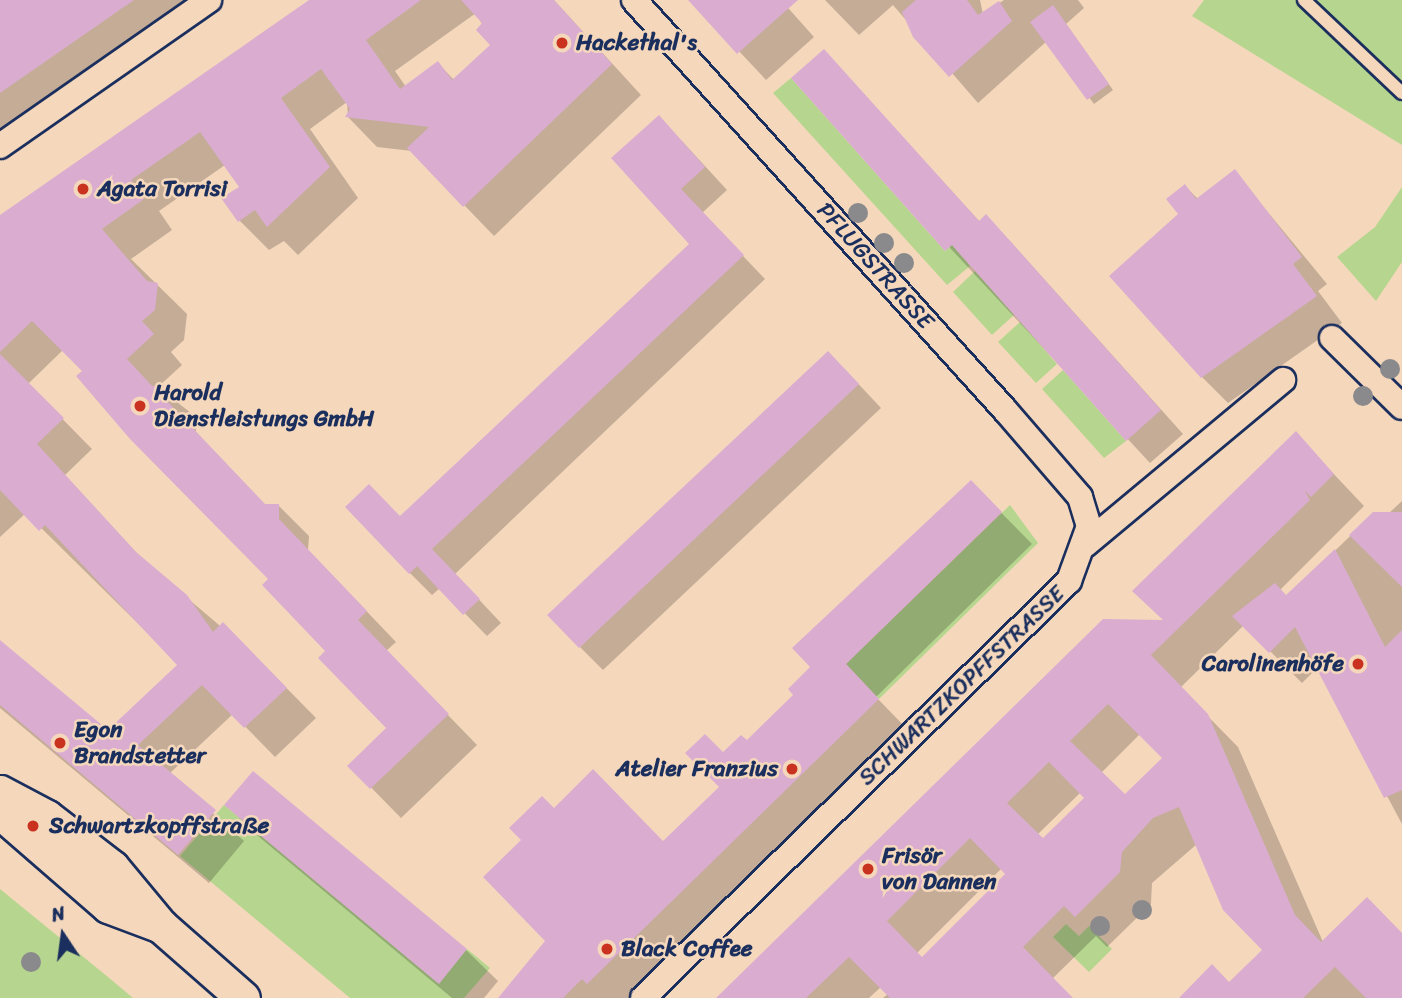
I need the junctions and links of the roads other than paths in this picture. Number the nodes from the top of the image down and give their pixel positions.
1 (209, 0) edge
2 (634, 0) edge
3 (1304, 0) edge
4 (1402, 93) edge
5 (0, 146) edge
6 (1332, 338) dead end
7 (1283, 380) dead end
8 (1402, 407) edge
9 (1085, 545) junction
10 (0, 792) edge
11 (0, 812) edge
12 (161, 926) junction
13 (243, 998) edge
14 (643, 998) edge

1 - 5 street
2 - 9 street, PFLUGSTRASSE
3 - 4 lane
6 - 8 street
7 - 9 street, SCHWARTZKOPFFSTRASSE
9 - 14 street, SCHWARTZKOPFFSTRASSE
10 - 12 main road
11 - 12 main road
12 - 13 main road

